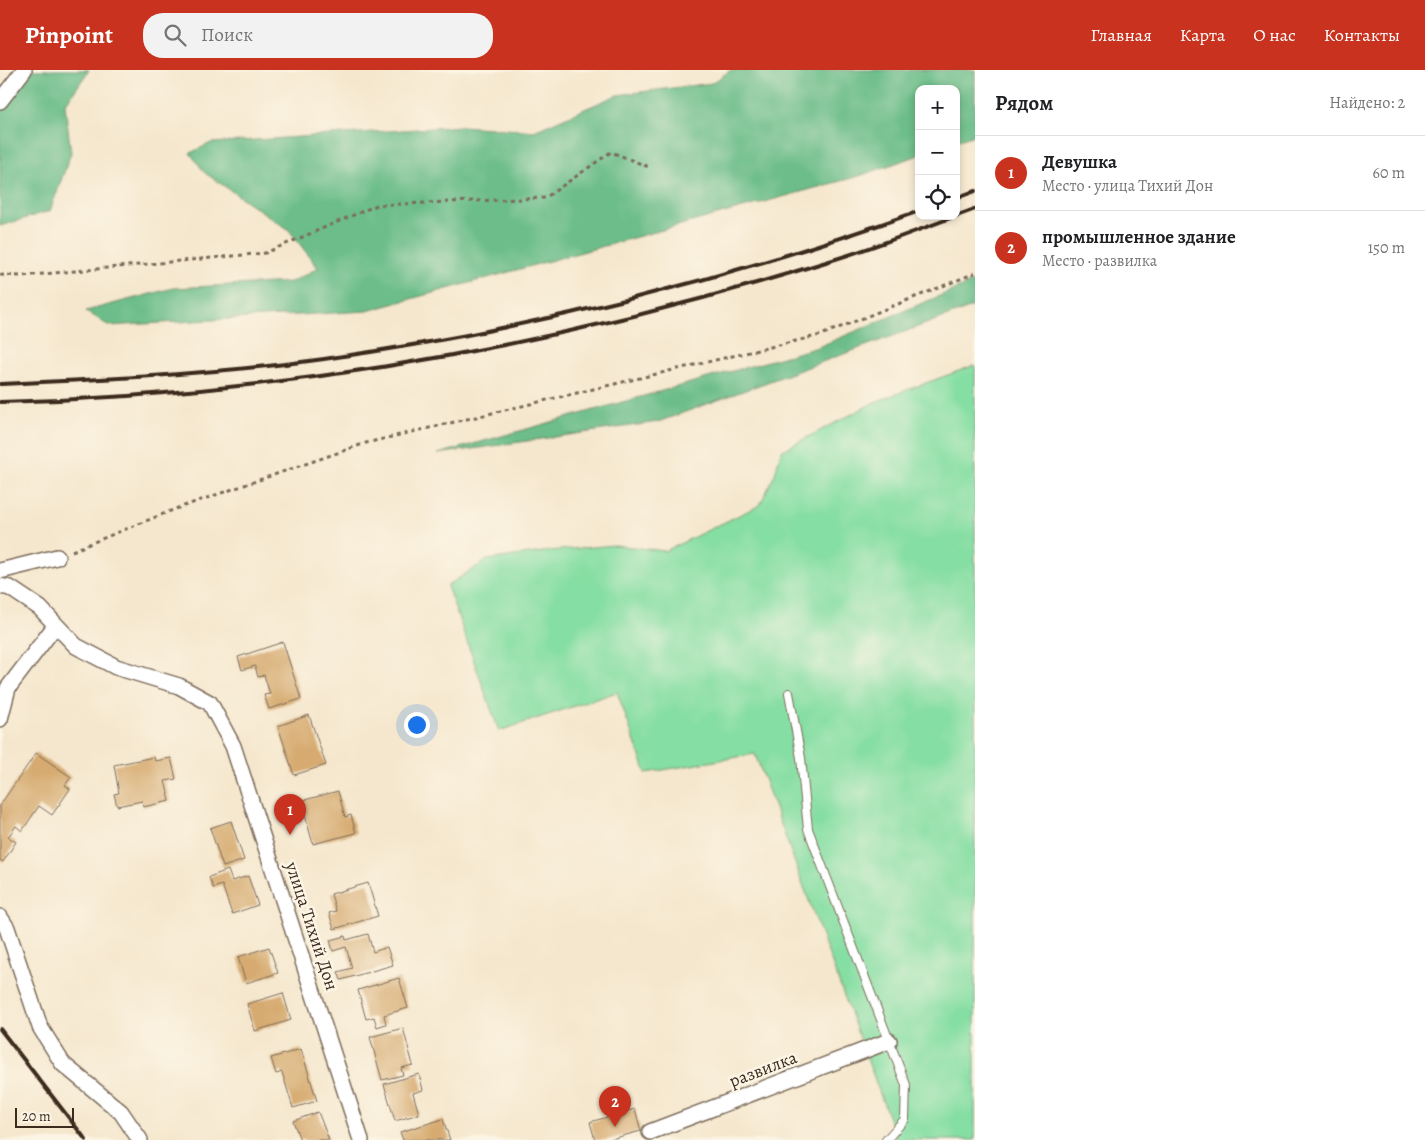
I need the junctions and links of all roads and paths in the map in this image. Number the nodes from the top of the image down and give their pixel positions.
1 (24, 70) edge
2 (0, 101) edge
3 (649, 167) dead end
4 (975, 273) edge
5 (0, 275) edge
6 (57, 557) joint
7 (0, 571) edge
8 (0, 586) edge
9 (55, 626) junction
10 (789, 693) dead end
11 (0, 719) edge
12 (0, 917) edge
13 (889, 1040) junction
14 (650, 1132) dead end
15 (140, 1140) edge
16 (361, 1140) edge
17 (886, 1140) edge

1 - 2 street
3 - 5 path
4 - 6 path
6 - 7 street
8 - 9 street, улица Тихий Дон
9 - 11 street
9 - 16 street, улица Тихий Дон
10 - 13 lane
12 - 15 street
13 - 14 street, развилка
13 - 17 lane

